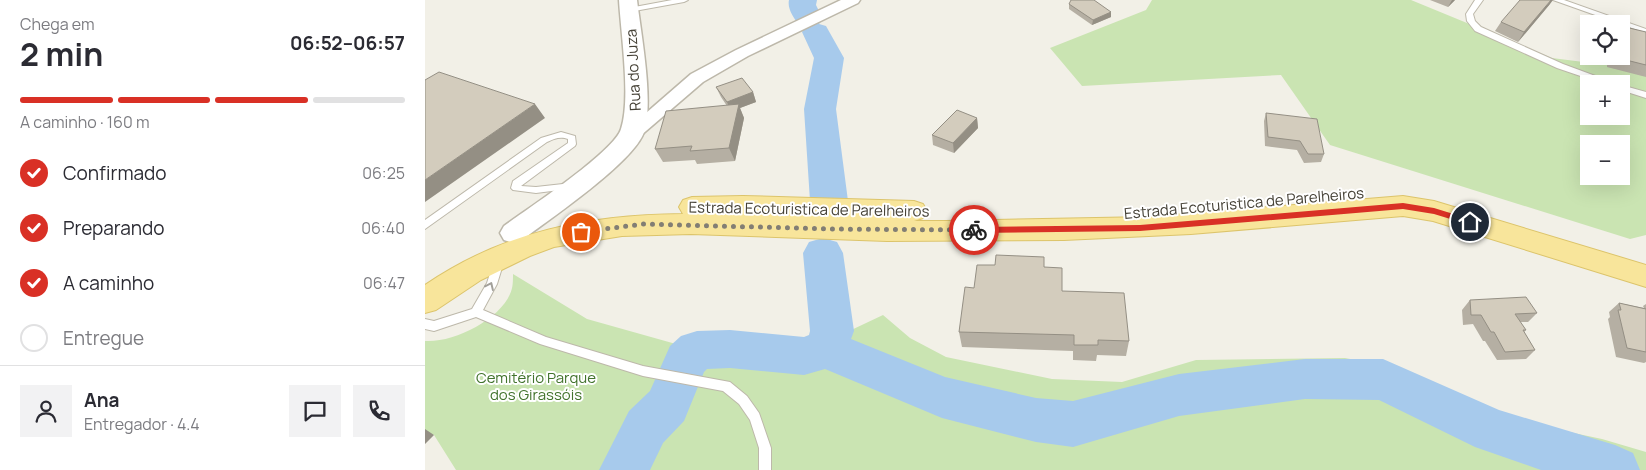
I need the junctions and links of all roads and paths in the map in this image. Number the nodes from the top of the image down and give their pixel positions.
1 (684, 0) edge
2 (853, 0) edge
3 (1479, 0) edge
4 (1557, 0) edge
5 (629, 5) edge
6 (1646, 31) edge
7 (1586, 75) edge
8 (1630, 90) edge
9 (1646, 95) edge
10 (632, 133) junction
11 (577, 185) junction
12 (425, 225) edge
13 (513, 233) junction
14 (499, 258) junction
15 (1646, 263) edge
16 (1646, 276) edge
17 (425, 278) edge
18 (425, 301) edge
19 (476, 312) junction
20 (425, 324) edge
21 (765, 470) edge

1 - 5 lane
2 - 10 street
3 - 7 lane
4 - 6 lane
5 - 10 street, Rua do Juza
8 - 9 lane
10 - 11 street, Rua do Juza
11 - 12 lane
11 - 13 street, Rua do Juza
13 - 14 main road
13 - 15 main road, Estrada Ecoturistica de Parelheiros
13 - 17 main road, Estrada Ecoturistica de Parelheiros
14 - 16 main road, Estrada Ecoturistica de Parelheiros
14 - 18 main road, Estrada Ecoturistica de Parelheiros
19 -> 14 lane
19 - 20 lane
19 - 21 lane

